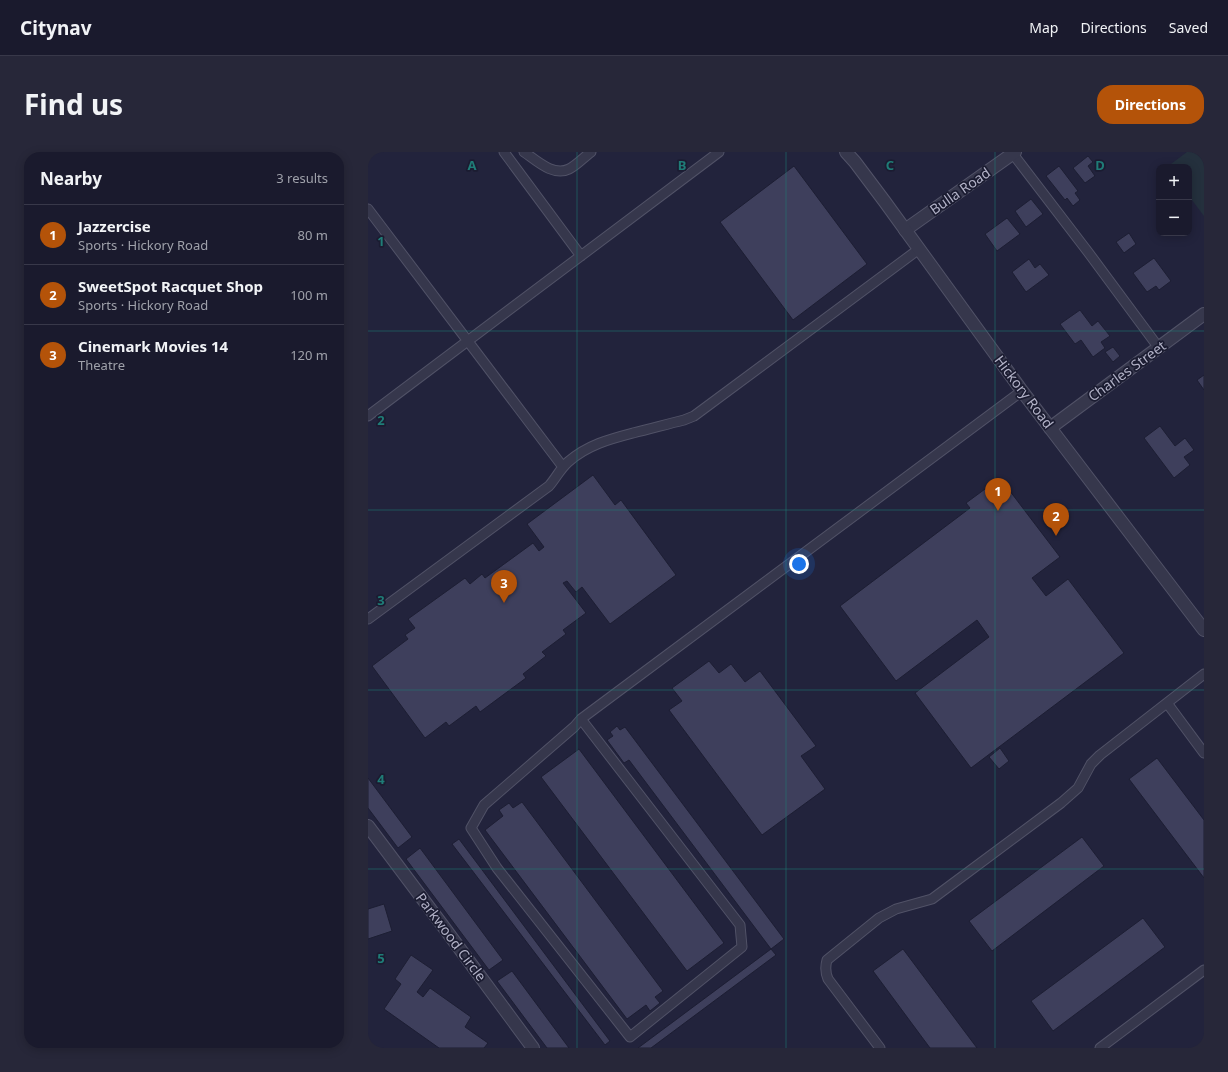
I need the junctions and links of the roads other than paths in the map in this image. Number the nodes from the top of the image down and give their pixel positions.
1 (504, 152) edge
2 (524, 152) edge
3 (591, 152) edge
4 (719, 152) edge
5 (846, 152) edge
6 (1014, 153) edge
7 (368, 209) edge
8 (905, 230) junction
9 (919, 249) junction
10 (581, 256) junction
11 (1204, 314) edge
12 (468, 341) junction
13 (1159, 348) junction
14 (1022, 391) junction
15 (368, 416) edge
16 (1050, 428) junction
17 (563, 467) junction
18 (368, 619) edge
19 (1204, 630) edge
20 (1204, 674) edge
21 (1167, 703) junction
22 (581, 719) junction
23 (1204, 753) edge
24 (368, 826) edge
25 (1204, 970) edge
26 (533, 1048) edge
27 (880, 1048) edge
28 (1100, 1048) edge

1 - 10 lane
2 - 3 lane
4 - 10 lane
5 - 8 street, Hickory Road
6 - 8 street, Bulla Road
6 - 13 lane
7 - 12 lane
8 - 9 street, Hickory Road
9 - 14 street, Hickory Road
9 - 17 lane
10 - 12 lane
11 - 13 street, Charles Street
12 - 15 lane
12 - 17 lane
13 - 16 street, Charles Street
14 - 16 street, Hickory Road
14 - 22 lane
16 - 19 street, Hickory Road
17 - 18 lane
20 - 21 lane
21 - 23 lane
21 - 27 lane
22 - 22 lane
24 - 26 street, Parkwood Circle
25 - 28 lane

